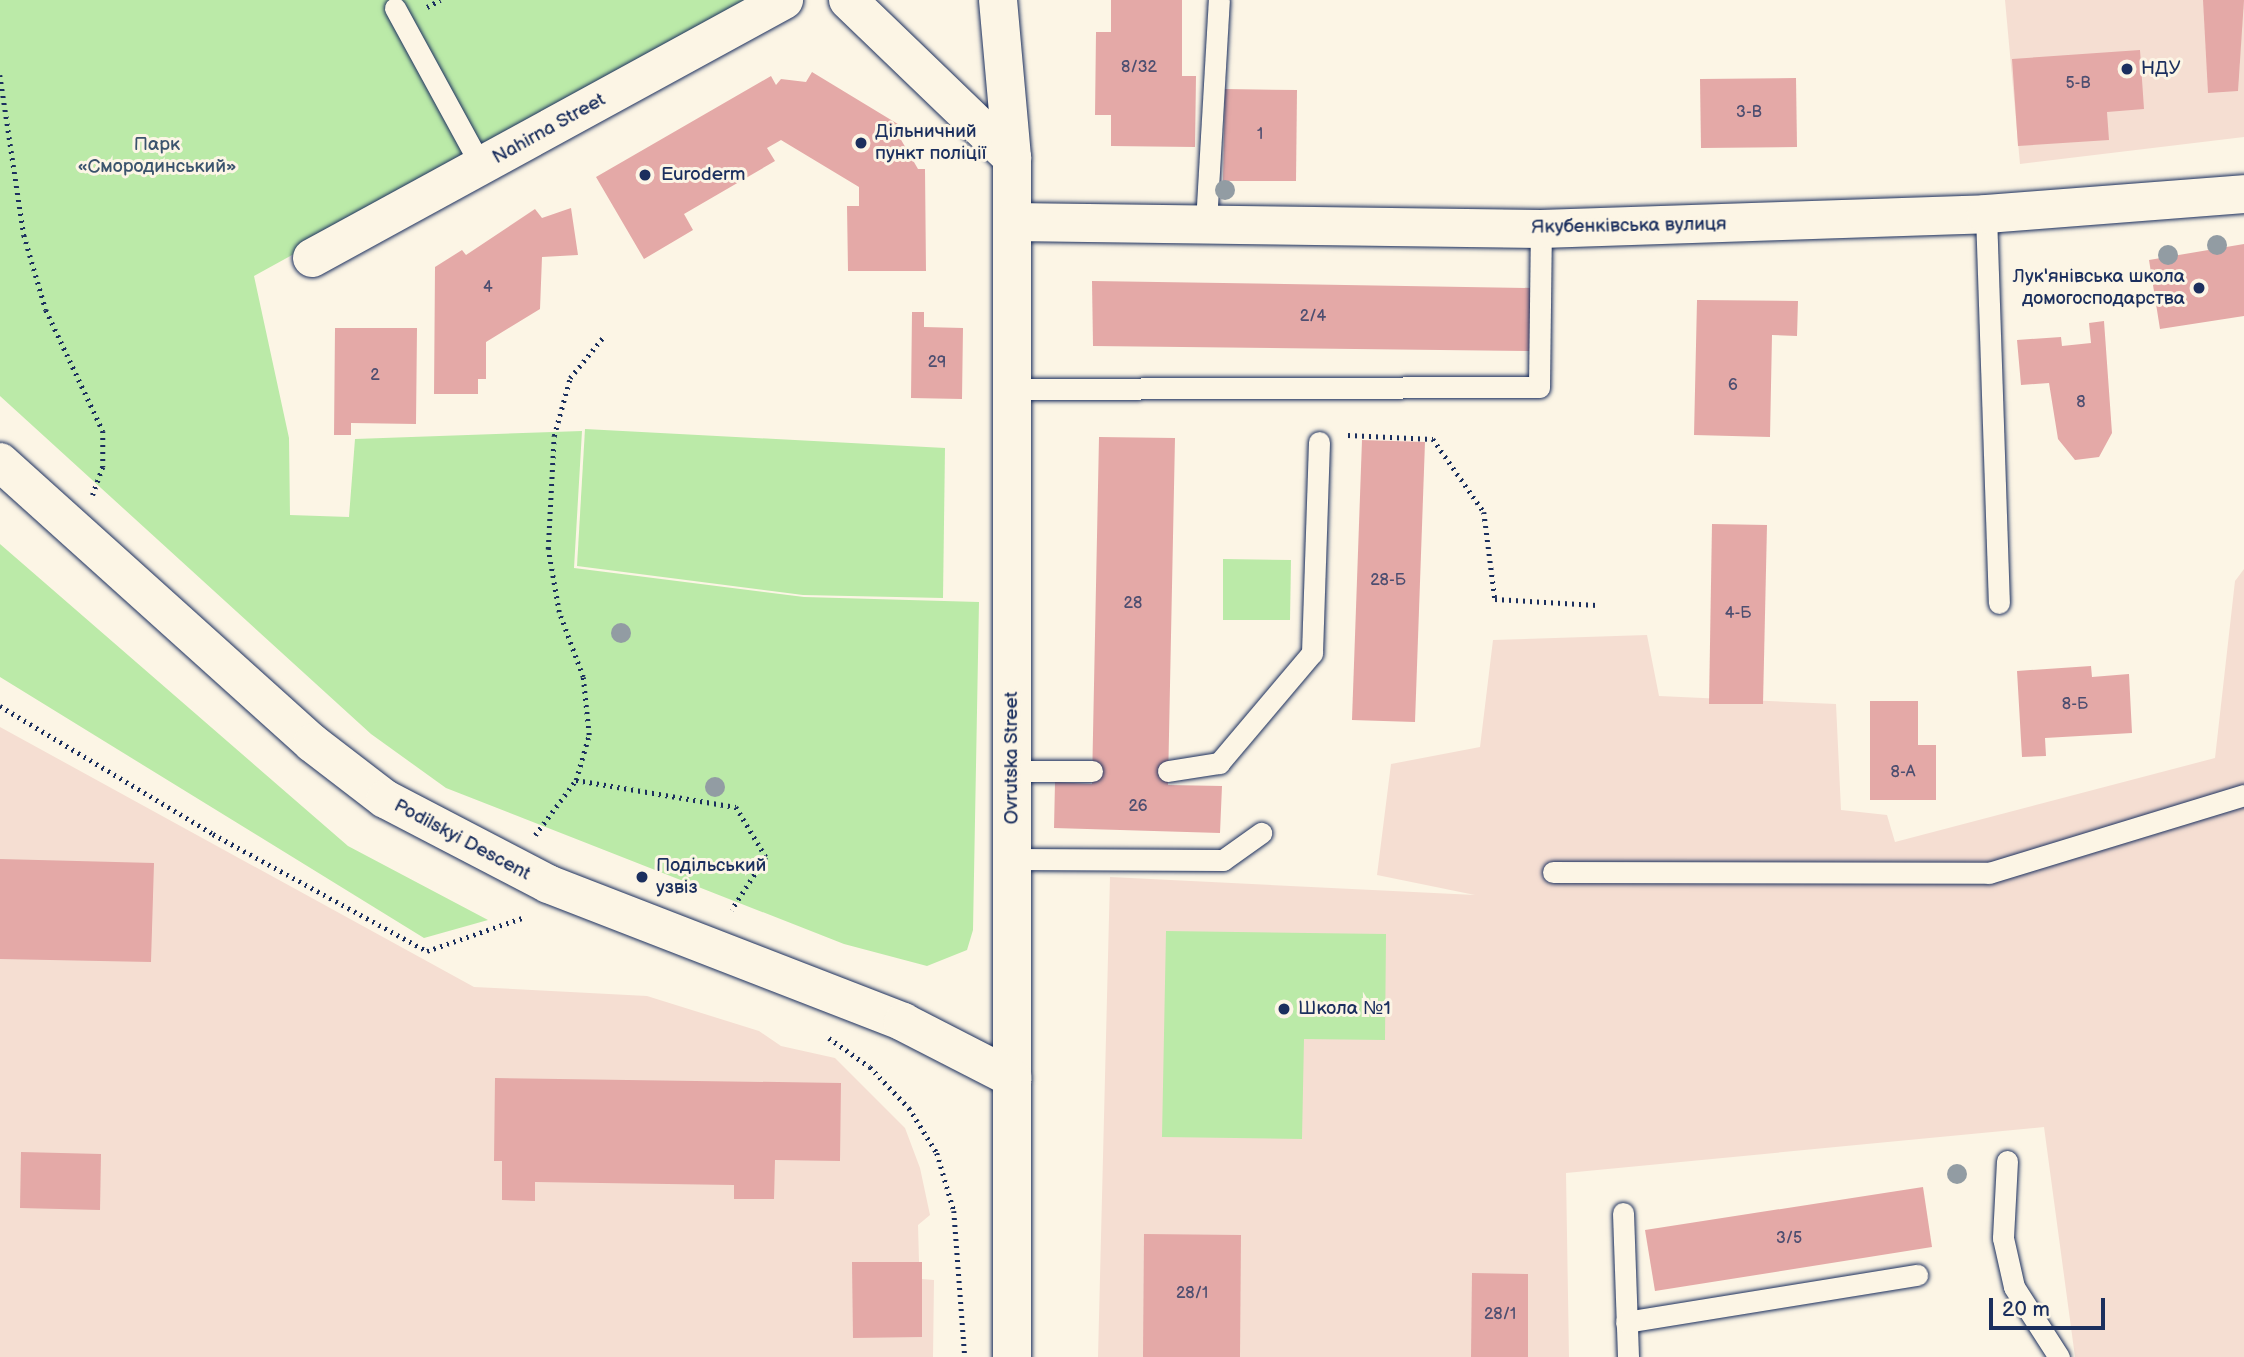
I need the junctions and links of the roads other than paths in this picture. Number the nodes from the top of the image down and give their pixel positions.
1 (785, 0) edge
2 (848, 0) edge
3 (999, 0) edge
4 (1219, 0) edge
5 (395, 8) dead end
6 (1012, 158) junction
7 (481, 166) junction
8 (2244, 194) edge
9 (1986, 214) junction
10 (1012, 222) junction
11 (1206, 223) junction
12 (1541, 229) junction
13 (312, 258) dead end
14 (1012, 389) junction
15 (1319, 442) dead end
16 (0, 462) edge
17 (1999, 603) dead end
18 (1012, 771) junction
19 (1092, 771) dead end
20 (1168, 771) dead end
21 (2244, 795) edge
22 (1261, 833) dead end
23 (1012, 859) junction
24 (1553, 872) dead end
25 (1012, 1078) junction
26 (2007, 1161) dead end
27 (1623, 1213) dead end
28 (1917, 1275) dead end
29 (1626, 1322) junction
30 (1012, 1357) edge
31 (1628, 1357) edge
32 (2059, 1357) edge

1 - 7 street, Nahirna Street
2 - 6 street
3 - 6 street, Ovrutska Street
4 - 11 lane
5 - 7 lane
6 - 10 street, Ovrutska Street
7 - 13 street, Nahirna Street
8 - 9 street, Якубенківська вулиця
9 - 12 street, Якубенківська вулиця
9 - 17 lane
10 - 11 street, Якубенківська вулиця
10 - 14 street, Ovrutska Street
11 - 12 street, Якубенківська вулиця
12 - 14 lane
14 - 18 street, Ovrutska Street
15 - 20 lane
16 - 25 street, Podilskyi Descent
18 - 19 lane
18 - 23 street, Ovrutska Street
21 - 24 lane
22 - 23 lane
23 - 25 street, Ovrutska Street
25 - 30 street, Ovrutska Street
26 - 32 lane
27 - 29 lane
28 - 29 lane
29 - 31 lane

